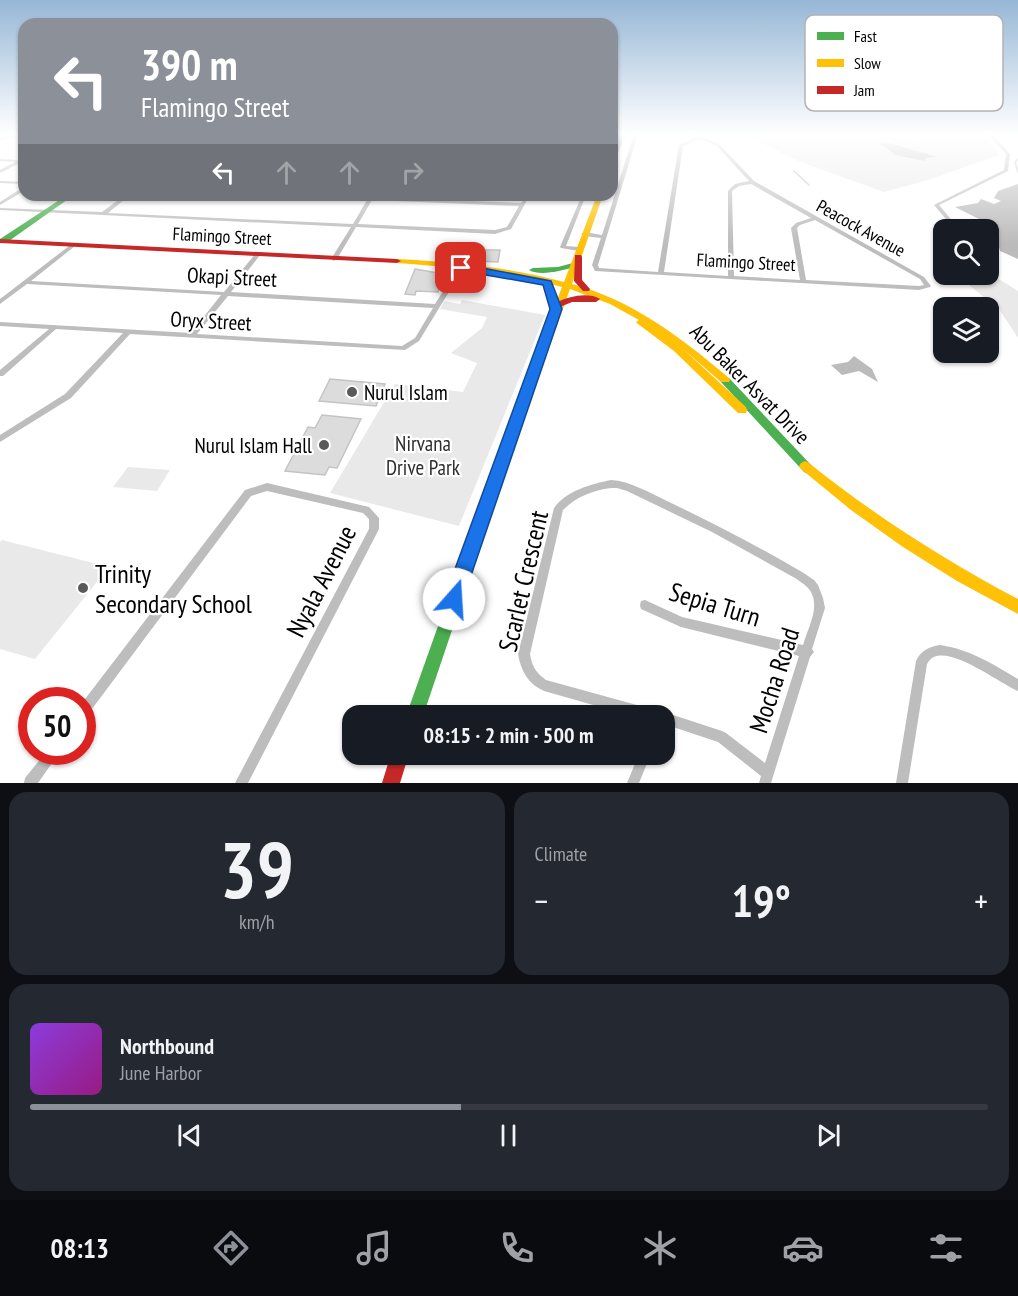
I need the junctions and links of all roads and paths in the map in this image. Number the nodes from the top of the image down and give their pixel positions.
1 (624, 171) edge
2 (677, 171) edge
3 (742, 171) edge
4 (1006, 171) edge
5 (0, 182) edge
6 (752, 182) junction
7 (18, 183) edge
8 (618, 190) edge
9 (18, 193) edge
10 (62, 201) edge
11 (120, 201) edge
12 (370, 201) edge
13 (439, 201) edge
14 (525, 201) edge
15 (582, 201) edge
16 (598, 201) edge
17 (615, 201) edge
18 (0, 204) edge
19 (522, 206) junction
20 (0, 209) edge
21 (47, 211) junction
22 (103, 214) junction
23 (815, 218) junction
24 (948, 219) edge
25 (354, 226) junction
26 (584, 234) junction
27 (603, 237) junction
28 (1, 241) edge
29 (73, 245) junction
30 (578, 251) junction
31 (258, 255) junction
32 (334, 259) junction
33 (573, 265) junction
34 (462, 266) junction
35 (514, 270) junction
36 (661, 274) junction
37 (731, 278) junction
38 (25, 282) junction
39 (803, 282) junction
40 (547, 283) junction
41 (566, 285) junction
42 (928, 286) joint
43 (587, 290) junction
44 (226, 293) junction
45 (596, 299) junction
46 (0, 302) edge
47 (436, 306) junction
48 (557, 307) junction
49 (0, 324) edge
50 (55, 327) junction
51 (128, 332) junction
52 (192, 336) junction
53 (0, 374) edge
54 (0, 439) edge
55 (808, 469) junction
56 (815, 591) joint
57 (645, 605) dead end
58 (1018, 607) edge
59 (808, 652) junction
60 (1018, 685) edge
61 (96, 694) edge
62 (418, 705) edge
63 (616, 705) edge
64 (675, 722) edge
65 (43, 765) edge
66 (397, 765) edge
67 (640, 765) edge
68 (767, 778) edge
69 (30, 783) edge
70 (241, 783) edge
71 (391, 783) edge
72 (633, 783) edge
73 (902, 783) edge

1 - 8 street
2 - 36 street
3 - 6 street, Peacock Avenue
4 - 24 street
5 - 7 street
6 - 23 street, Peacock Avenue
6 - 37 street
9 - 18 street
10 - 21 main road
11 - 22 street
12 - 25 street
13 - 19 street
14 - 19 street
15 - 30 street
16 - 26 main road
17 - 27 street
19 - 25 street
20 - 21 street
21 - 22 street
21 - 28 main road
22 - 25 street
23 - 39 street
23 - 42 street, Peacock Avenue
25 - 32 street
26 - 27 street
26 - 30 main road
27 - 36 street, Flamingo Street
28 - 29 main road, Flamingo Street
29 - 31 main road, Flamingo Street
29 - 38 street
30 - 33 main road
30 - 43 main road
31 - 32 main road, Flamingo Street
31 - 44 street
32 - 34 main road, Flamingo Street
33 - 35 main road
33 - 41 main road
34 - 35 main road, Flamingo Street
34 - 40 main road, Flamingo Street
34 - 47 street
35 - 41 main road, Flamingo Street
36 - 37 street, Flamingo Street
37 - 39 street, Flamingo Street
38 - 44 street, Okapi Street
38 - 46 street
39 - 42 street, Flamingo Street
40 - 41 main road, Flamingo Street
40 - 48 main road
41 - 43 main road, Abu Baker Asvat Drive
41 - 45 main road, Abu Baker Asvat Drive
41 - 48 main road
43 - 55 main road, Abu Baker Asvat Drive
44 - 47 street, Okapi Street
44 - 52 street
45 - 48 main road
45 - 55 main road, Abu Baker Asvat Drive
47 - 52 street, Oryx Street
48 - 62 main road
49 - 50 street, Oryx Street
50 - 51 street, Oryx Street
50 - 53 street
51 - 52 street, Oryx Street
51 - 54 street
55 - 58 main road, Abu Baker Asvat Drive
56 - 59 street, Mocha Road
56 - 63 street, Scarlet Crescent
57 - 59 street, Sepia Turn
59 - 68 street, Mocha Road
60 - 73 street
61 - 70 street, Nyala Avenue
64 - 68 street
65 - 69 street
66 - 71 main road
67 - 72 street

